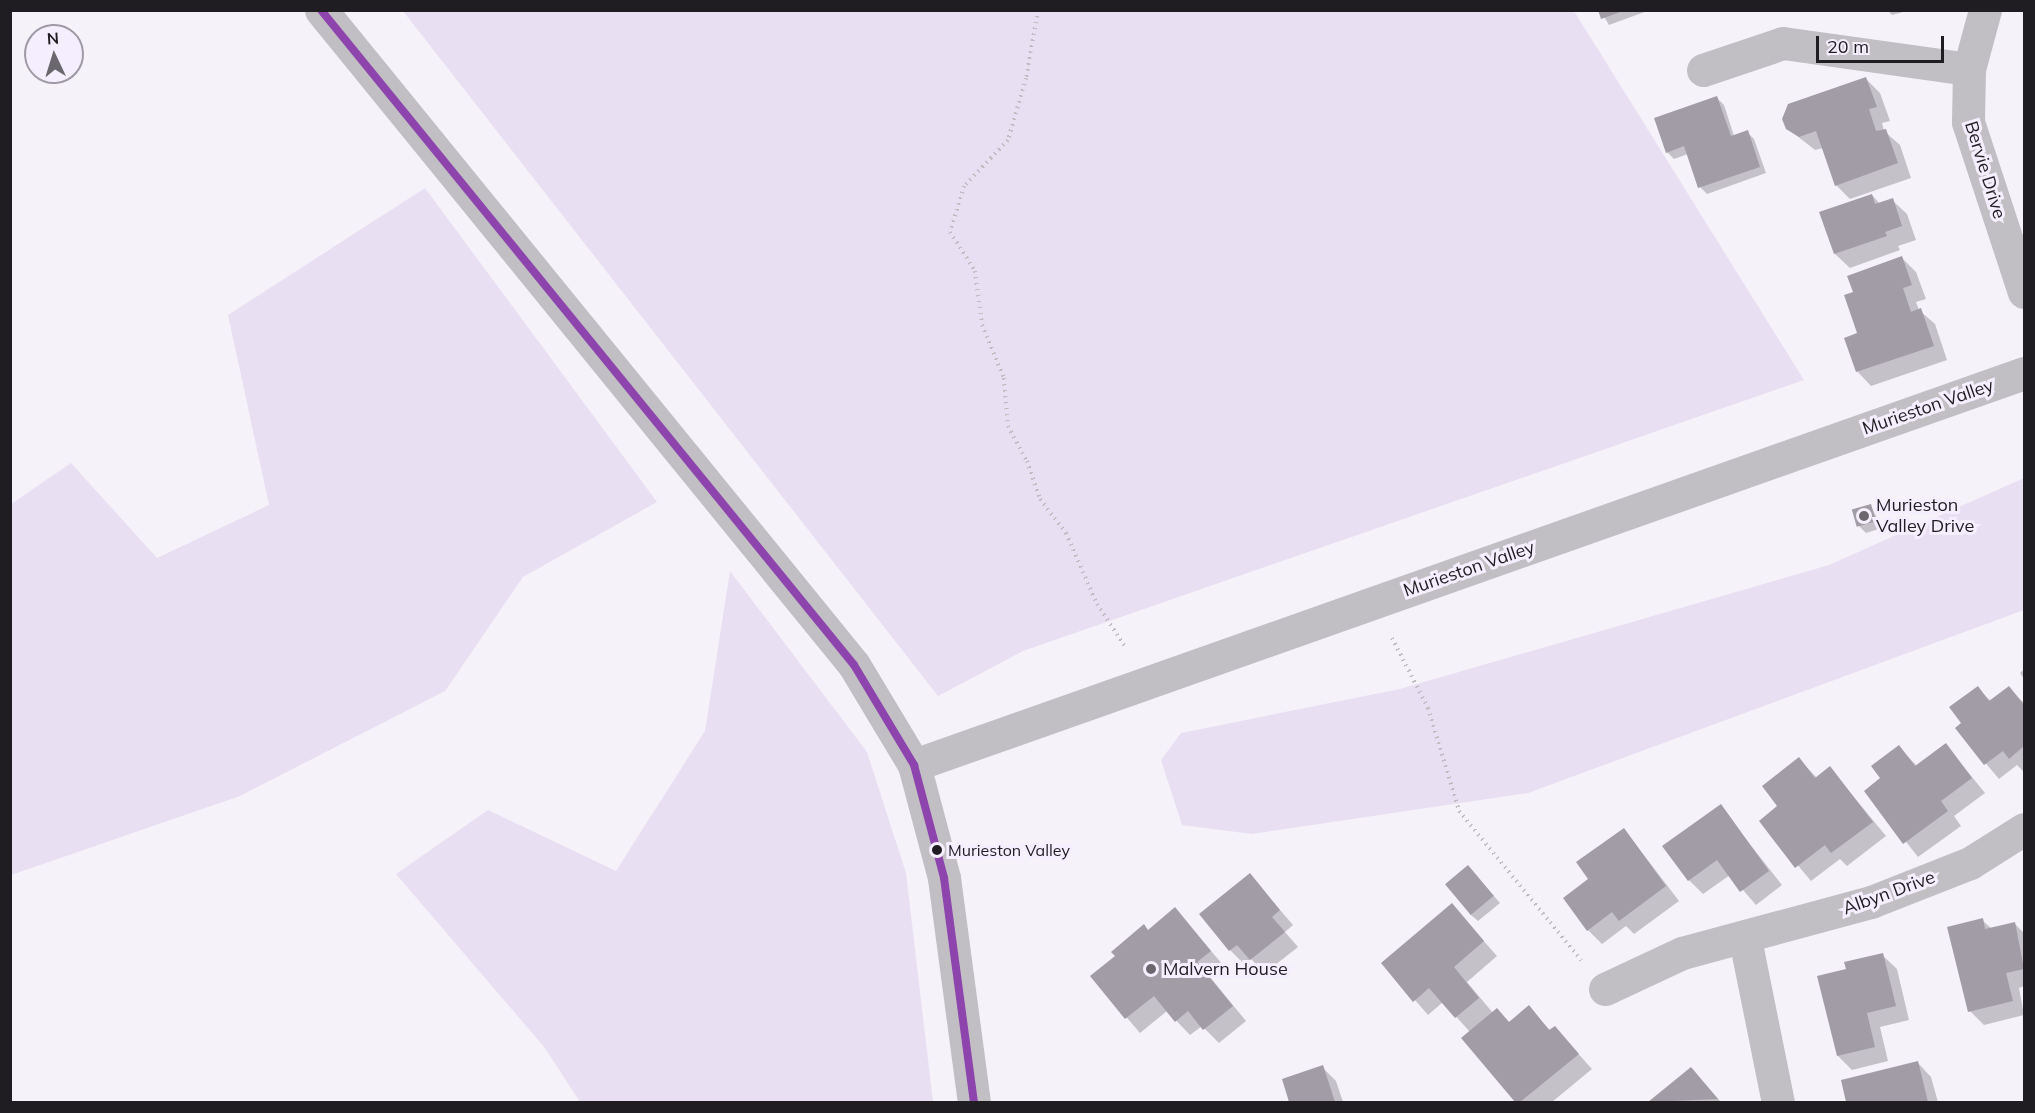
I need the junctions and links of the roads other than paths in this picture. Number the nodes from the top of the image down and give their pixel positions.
1 (321, 10) edge
2 (1985, 10) edge
3 (1969, 69) junction
4 (1703, 70) dead end
5 (2025, 292) edge
6 (2025, 373) edge
7 (914, 765) junction
8 (2025, 829) edge
9 (1745, 939) junction
10 (1605, 989) road end
11 (974, 1102) edge
12 (1778, 1102) edge

1 - 7 street
2 - 3 street, Bervie Drive
3 - 4 street
3 - 5 street, Bervie Drive
6 - 7 street, Murieston Valley
7 - 11 street
8 - 9 street, Albyn Drive
9 - 10 street, Albyn Drive
9 - 12 street

